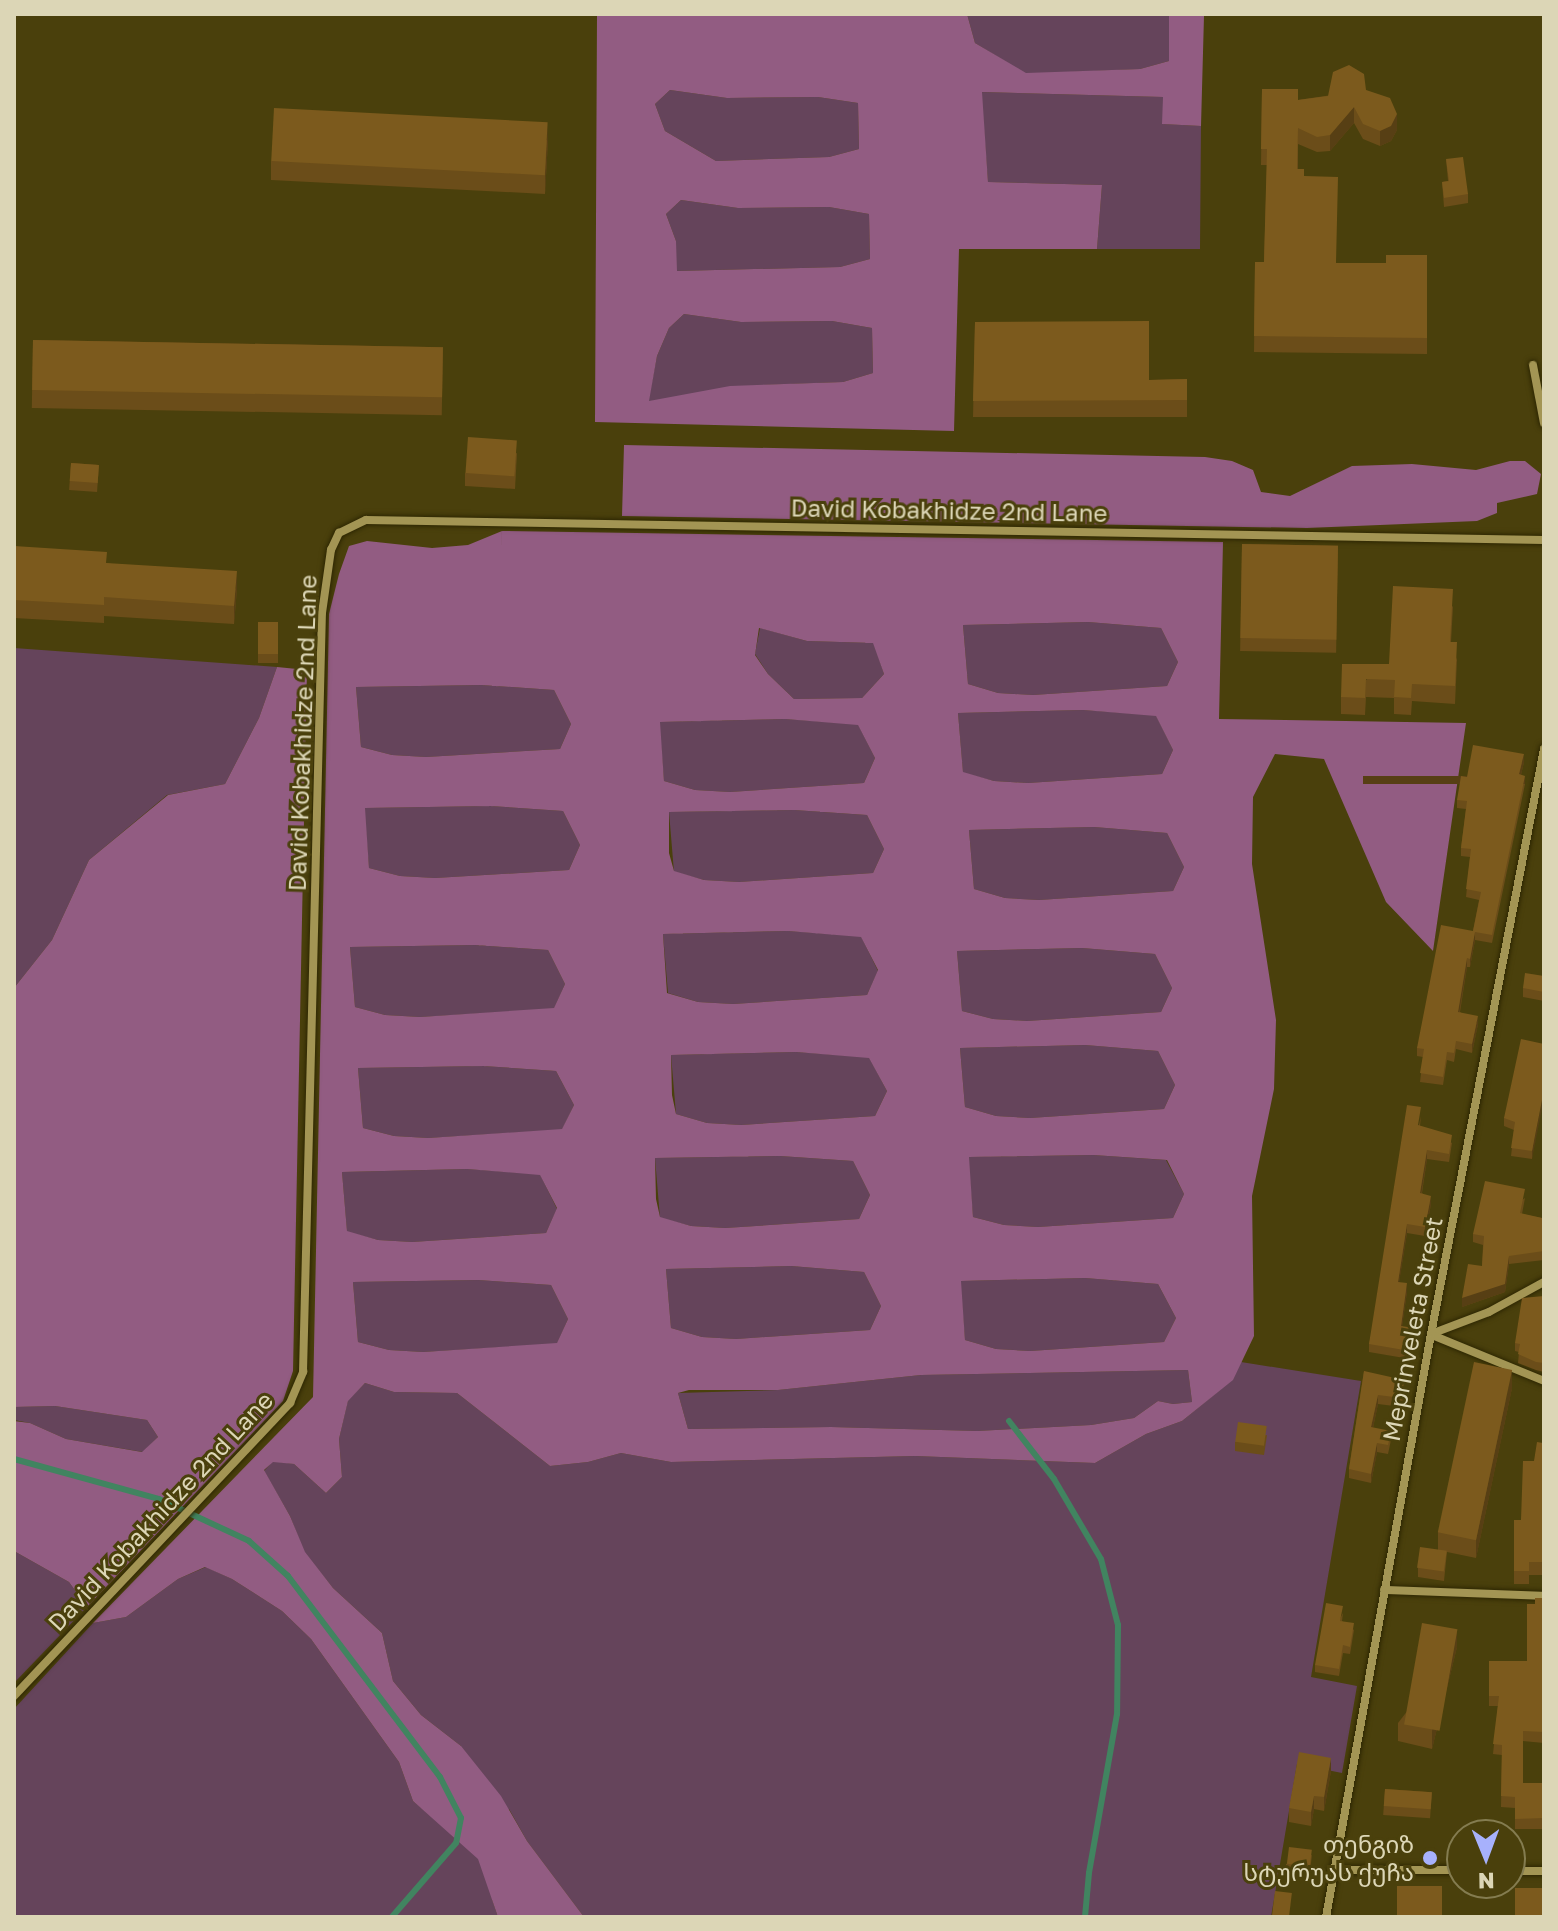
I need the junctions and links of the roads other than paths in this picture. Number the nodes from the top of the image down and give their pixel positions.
1 (1533, 365) dead end
2 (1544, 423) edge
3 (1544, 540) edge
4 (1544, 749) edge
5 (1544, 1282) edge
6 (1431, 1334) junction
7 (1544, 1381) edge
8 (1384, 1590) junction
9 (1544, 1596) edge
10 (14, 1696) edge
11 (1332, 1870) junction
12 (1446, 1870) edge
13 (1326, 1917) edge

1 - 2 street
3 - 10 street, David Kobakhidze 2nd Lane
4 - 6 street, Meprinveleta Street
5 - 6 street
6 - 7 street
6 - 8 street, Meprinveleta Street
8 - 9 street
8 - 11 street, Meprinveleta Street
11 - 12 street
11 - 13 street, Meprinveleta Street

